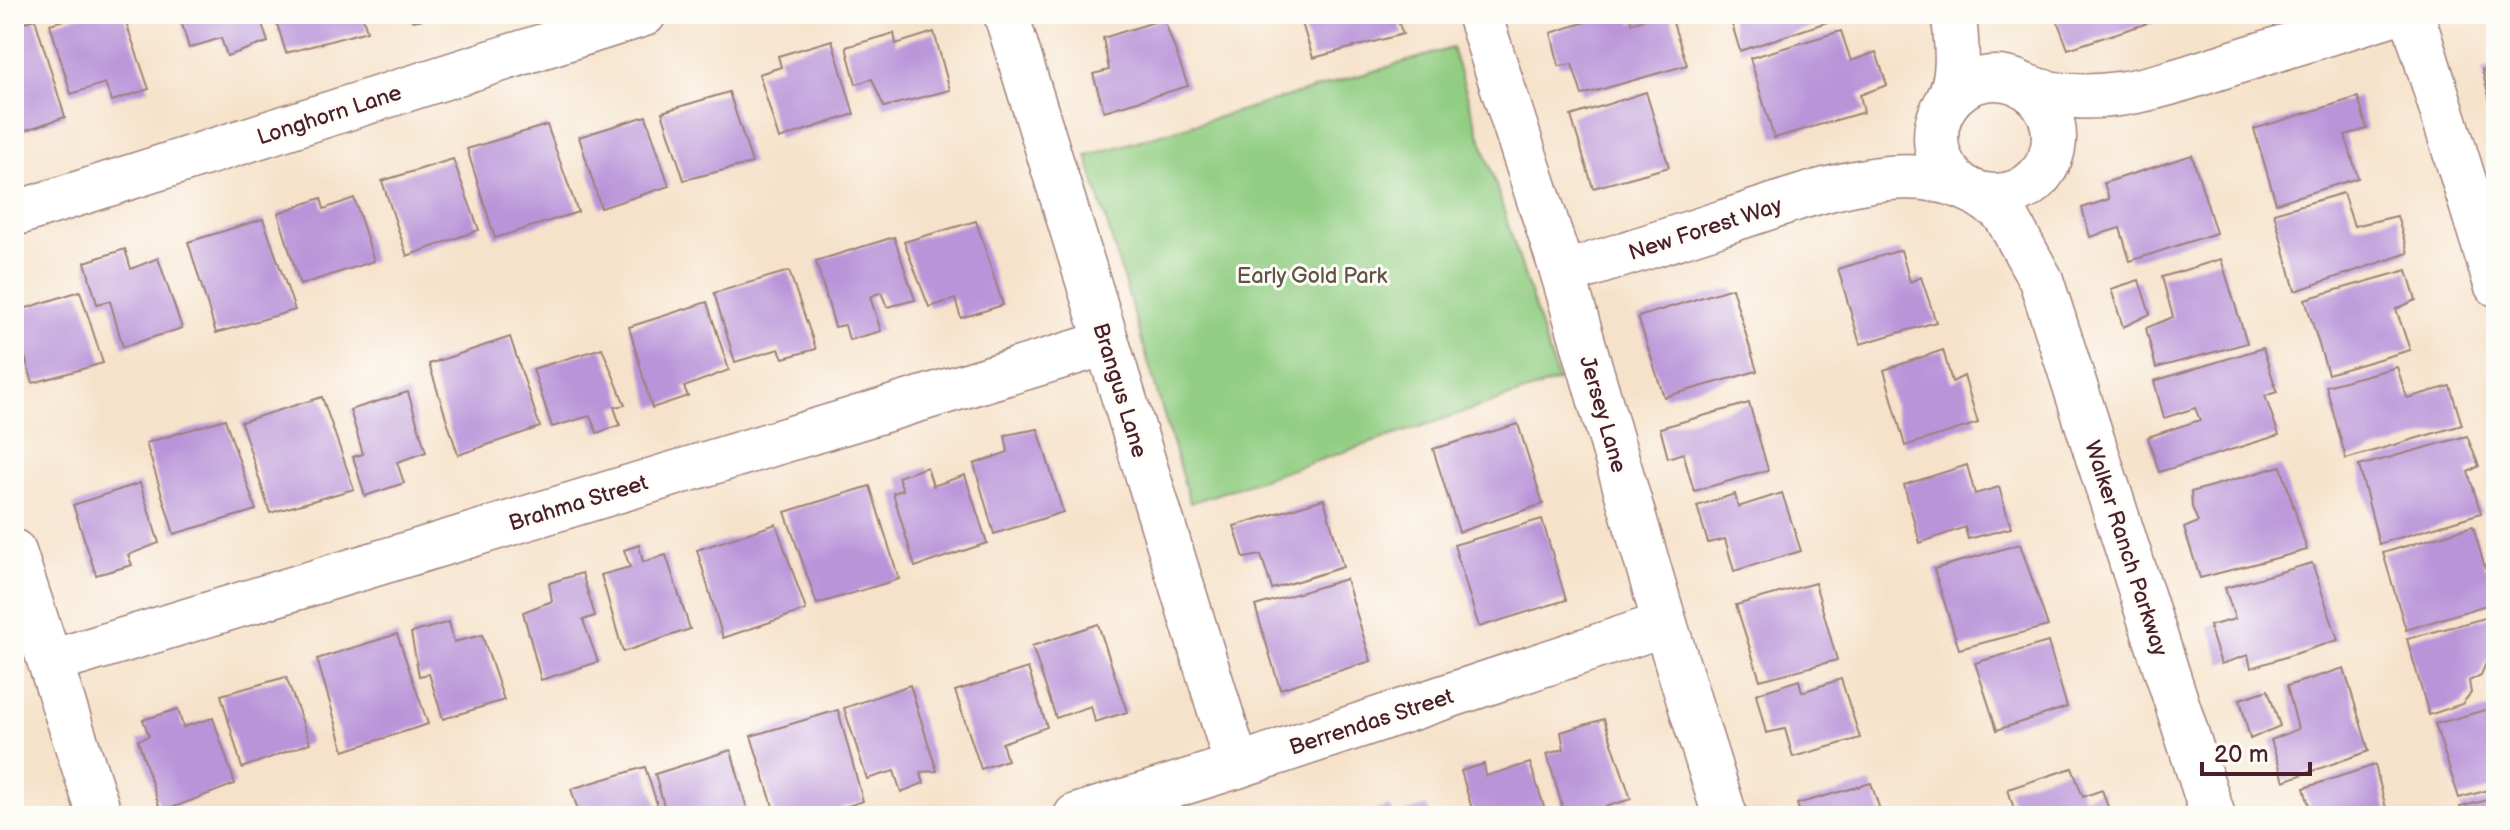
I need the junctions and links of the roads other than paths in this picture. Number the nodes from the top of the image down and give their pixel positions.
1 (644, 14) edge
2 (1006, 14) edge
3 (1479, 14) edge
4 (1954, 14) edge
5 (1962, 14) edge
6 (2390, 14) edge
7 (2412, 14) edge
8 (2018, 83) junction
9 (2139, 91) junction
10 (1945, 106) junction
11 (2049, 160) junction
12 (1847, 183) junction
13 (1971, 190) junction
14 (14, 214) edge
15 (1563, 274) junction
16 (2041, 280) junction
17 (2496, 284) edge
18 (1106, 343) junction
19 (14, 552) edge
20 (1665, 624) junction
21 (51, 662) junction
22 (1237, 766) junction
23 (100, 816) edge
24 (1076, 816) edge
25 (1725, 816) edge
26 (2213, 816) edge

1 - 14 street, Longhorn Lane
2 - 18 street, Brangus Lane
3 - 15 street, Jersey Lane
4 - 10 street
5 - 8 street
6 - 9 street
7 - 17 street
8 - 9 street
8 - 10 street
8 - 11 street
9 - 11 street
10 - 12 street, New Forest Way
10 - 13 street
11 - 13 street
11 - 16 street, Walker Ranch Parkway
12 - 13 street, New Forest Way
12 - 15 street, New Forest Way
13 - 16 street, Walker Ranch Parkway
15 - 20 street, Jersey Lane
16 - 26 street, Walker Ranch Parkway
18 - 21 street, Brahma Street
18 - 22 street, Brangus Lane
19 - 21 street
20 - 22 street, Berrendas Street
20 - 25 street, Jersey Lane
21 - 23 street
22 - 24 street, Berrendas Street

